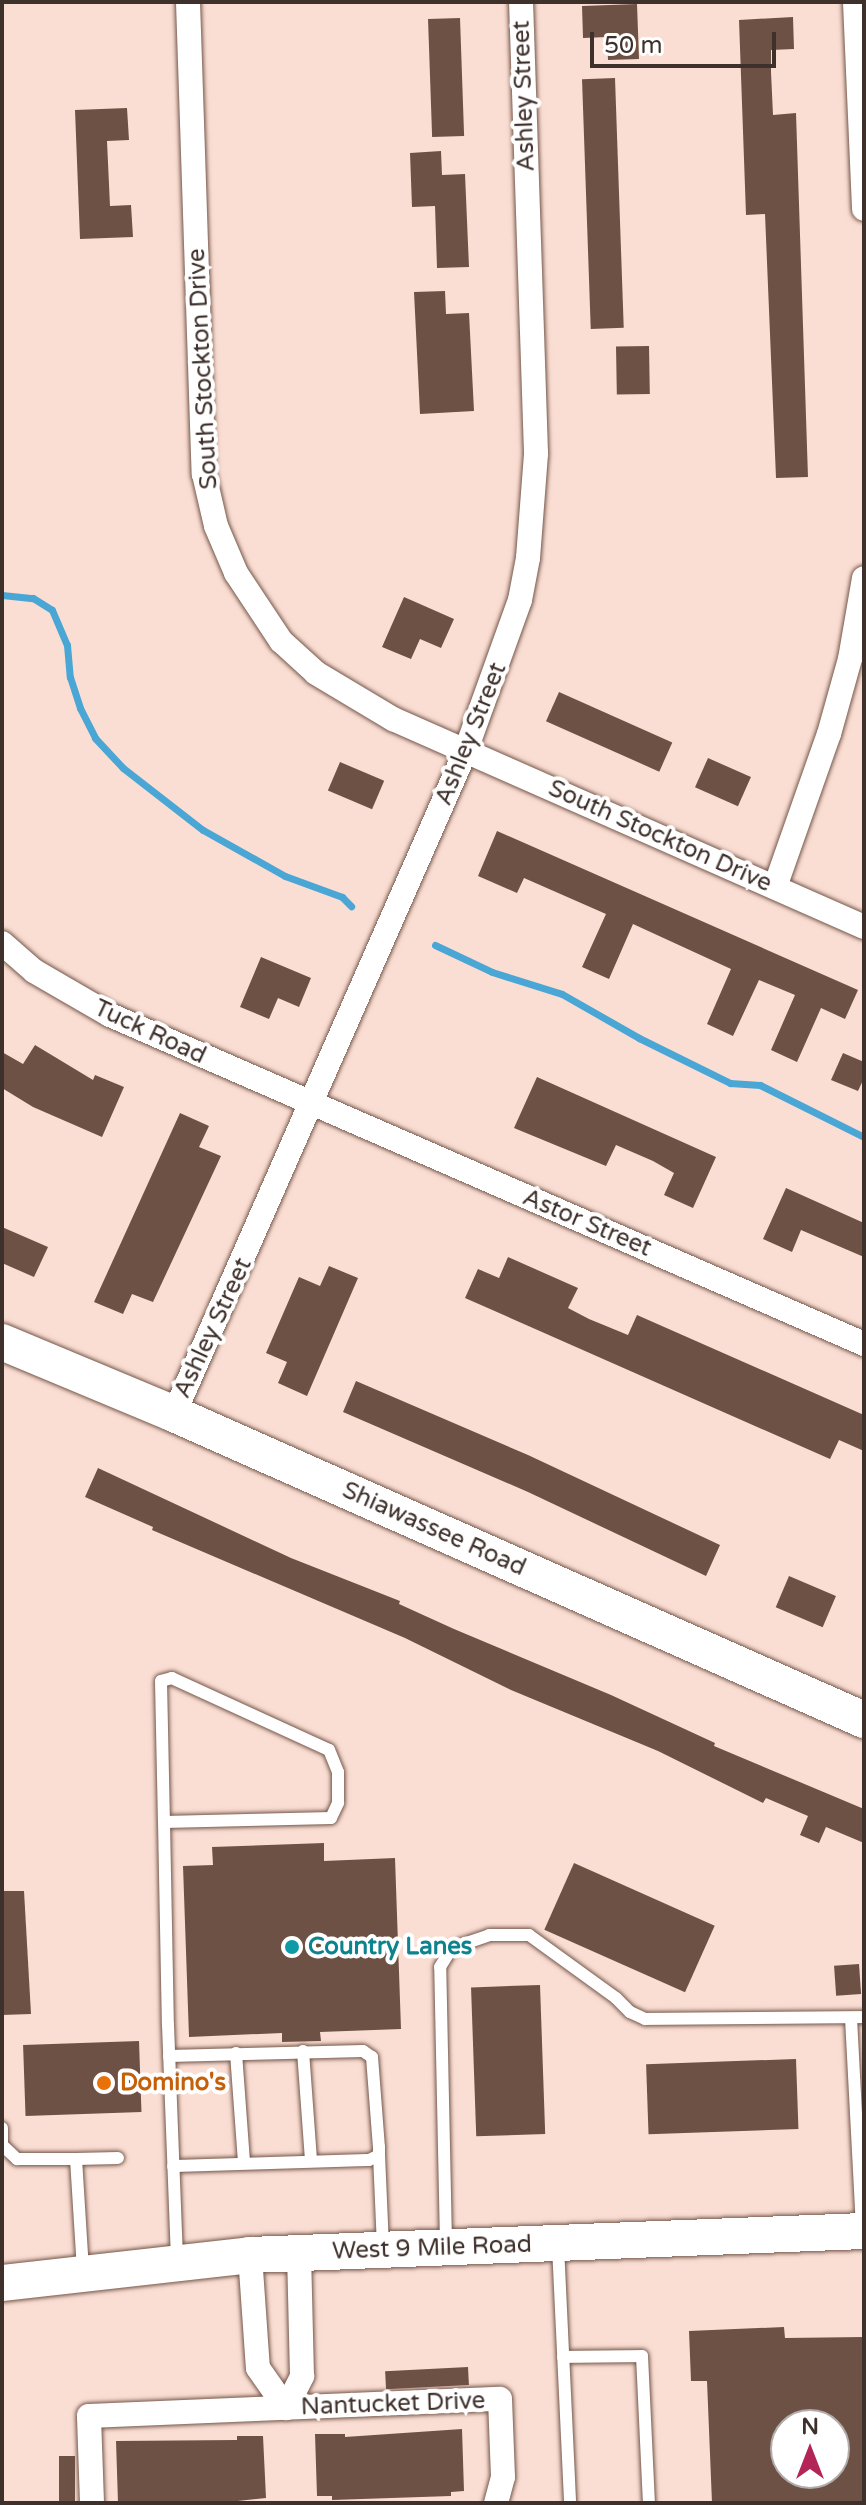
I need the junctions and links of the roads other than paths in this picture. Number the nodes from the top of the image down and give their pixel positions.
1 (188, 2) edge
2 (521, 2) edge
3 (855, 2) edge
4 (864, 209) edge
5 (864, 578) edge
6 (466, 750) junction
7 (775, 887) junction
8 (864, 927) edge
9 (2, 943) edge
10 (309, 1103) junction
11 (2, 1342) edge
12 (864, 1344) edge
13 (174, 1414) junction
14 (864, 1720) edge
15 (164, 1822) junction
16 (858, 2017) edge
17 (303, 2051) junction
18 (236, 2053) junction
19 (169, 2056) junction
20 (2, 2128) edge
21 (379, 2155) junction
22 (118, 2158) dead end
23 (76, 2159) junction
24 (311, 2161) junction
25 (244, 2162) junction
26 (173, 2166) junction
27 (863, 2231) edge
28 (558, 2242) junction
29 (446, 2246) junction
30 (383, 2250) junction
31 (299, 2253) junction
32 (250, 2255) junction
33 (177, 2261) junction
34 (84, 2272) junction
35 (2, 2283) edge
36 (563, 2357) junction
37 (286, 2408) junction
38 (92, 2503) edge
39 (496, 2503) edge
40 (570, 2503) edge
41 (649, 2503) edge

1 - 6 street, South Stockton Drive
2 - 6 street, Ashley Street
3 - 4 street
5 - 7 street
6 - 7 street, South Stockton Drive
6 - 10 street, Ashley Street
7 - 8 street, South Stockton Drive
9 - 10 street, Tuck Road
10 - 12 street, Astor Street
10 - 13 street, Ashley Street
11 - 13 street, Shiawassee Road
13 - 14 street, Shiawassee Road
15 - 15 lane
15 - 19 lane
16 - 27 lane
16 - 29 lane
17 - 18 lane
17 - 21 lane
17 - 24 lane
18 - 19 lane
18 - 25 lane
19 - 26 lane
20 - 23 lane
21 - 24 lane
21 - 30 lane
22 - 23 lane
23 - 34 lane
24 - 25 lane
25 - 26 lane
26 - 33 lane
27 - 28 street, West 9 Mile Road
28 - 29 street, West 9 Mile Road
28 - 36 lane
29 - 30 street, West 9 Mile Road
30 - 31 street, West 9 Mile Road
31 - 32 street, West 9 Mile Road
31 - 37 street, Nantucket Drive
32 - 33 street, West 9 Mile Road
32 - 37 street, Nantucket Drive
33 - 34 street, West 9 Mile Road
34 - 35 street, West 9 Mile Road
36 - 40 lane
36 - 41 lane
37 - 38 street, Nantucket Drive
37 - 39 street, Nantucket Drive

